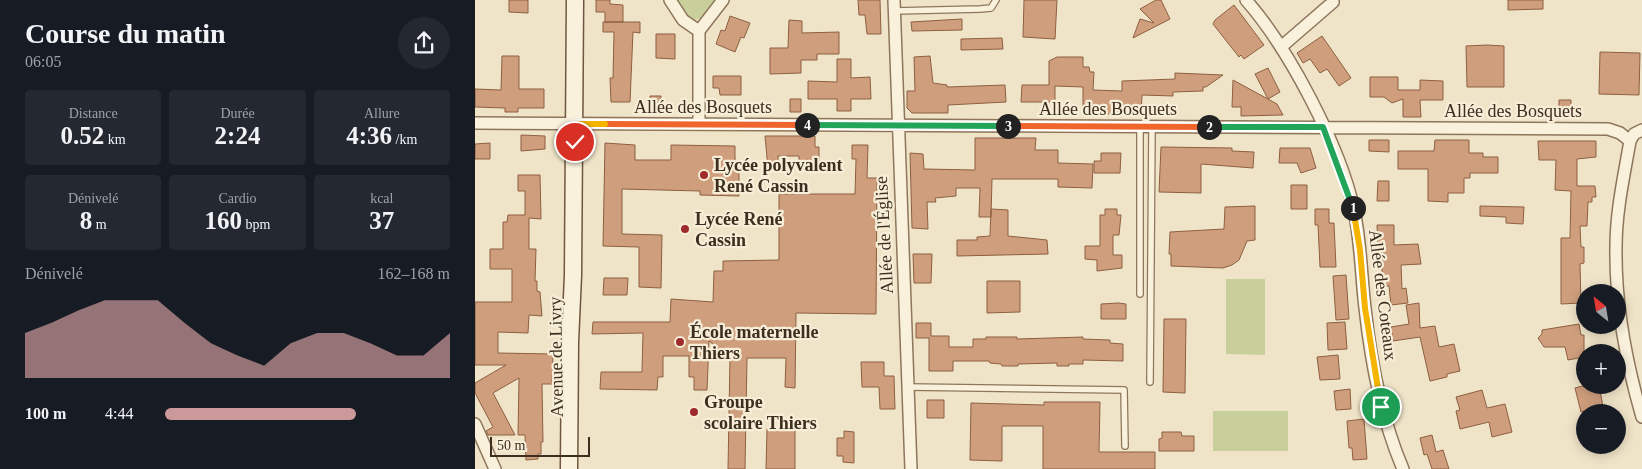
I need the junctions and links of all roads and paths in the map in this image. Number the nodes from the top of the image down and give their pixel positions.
1 (575, 0) edge
2 (670, 0) edge
3 (723, 0) edge
4 (997, 0) edge
5 (1246, 0) edge
6 (1332, 0) edge
7 (894, 5) edge
8 (699, 31) junction
9 (1281, 47) junction
10 (475, 123) edge
11 (699, 123) junction
12 (574, 124) junction
13 (897, 126) junction
14 (1146, 127) junction
15 (1323, 127) junction
16 (1642, 130) edge
17 (1630, 141) junction
18 (573, 275) junction
19 (1140, 294) dead end
20 (1150, 382) dead end
21 (908, 387) junction
22 (1640, 402) edge
23 (1642, 418) edge
24 (475, 424) edge
25 (1125, 446) dead end
26 (495, 469) edge
27 (569, 469) edge
28 (577, 469) edge
29 (911, 469) edge
30 (1403, 469) edge

1 - 12 main road, Avenue de Livry
2 - 8 street
3 - 8 street
4 - 7 lane
5 - 9 street, Allée des Coteaux
6 - 9 street
7 - 13 street, Allée de l'Église
8 - 11 street
9 - 15 street, Allée des Coteaux
10 - 12 street, Allée des Bosquets
11 - 12 street, Allée des Bosquets
11 - 13 street, Allée des Bosquets
12 - 18 main road, Avenue de Livry
13 - 14 street, Allée des Bosquets
13 - 21 street, Allée de l'Église
14 - 15 street, Allée des Bosquets
14 - 19 lane
14 - 20 lane
15 - 17 street, Allée des Bosquets
15 - 30 street, Allée des Coteaux
16 - 17 street
17 - 22 street
18 - 27 main road, Avenue de Livry
18 - 28 main road, Avenue de Livry
21 - 25 lane
21 - 29 street, Allée de l'Église
22 - 23 street
24 - 26 street

